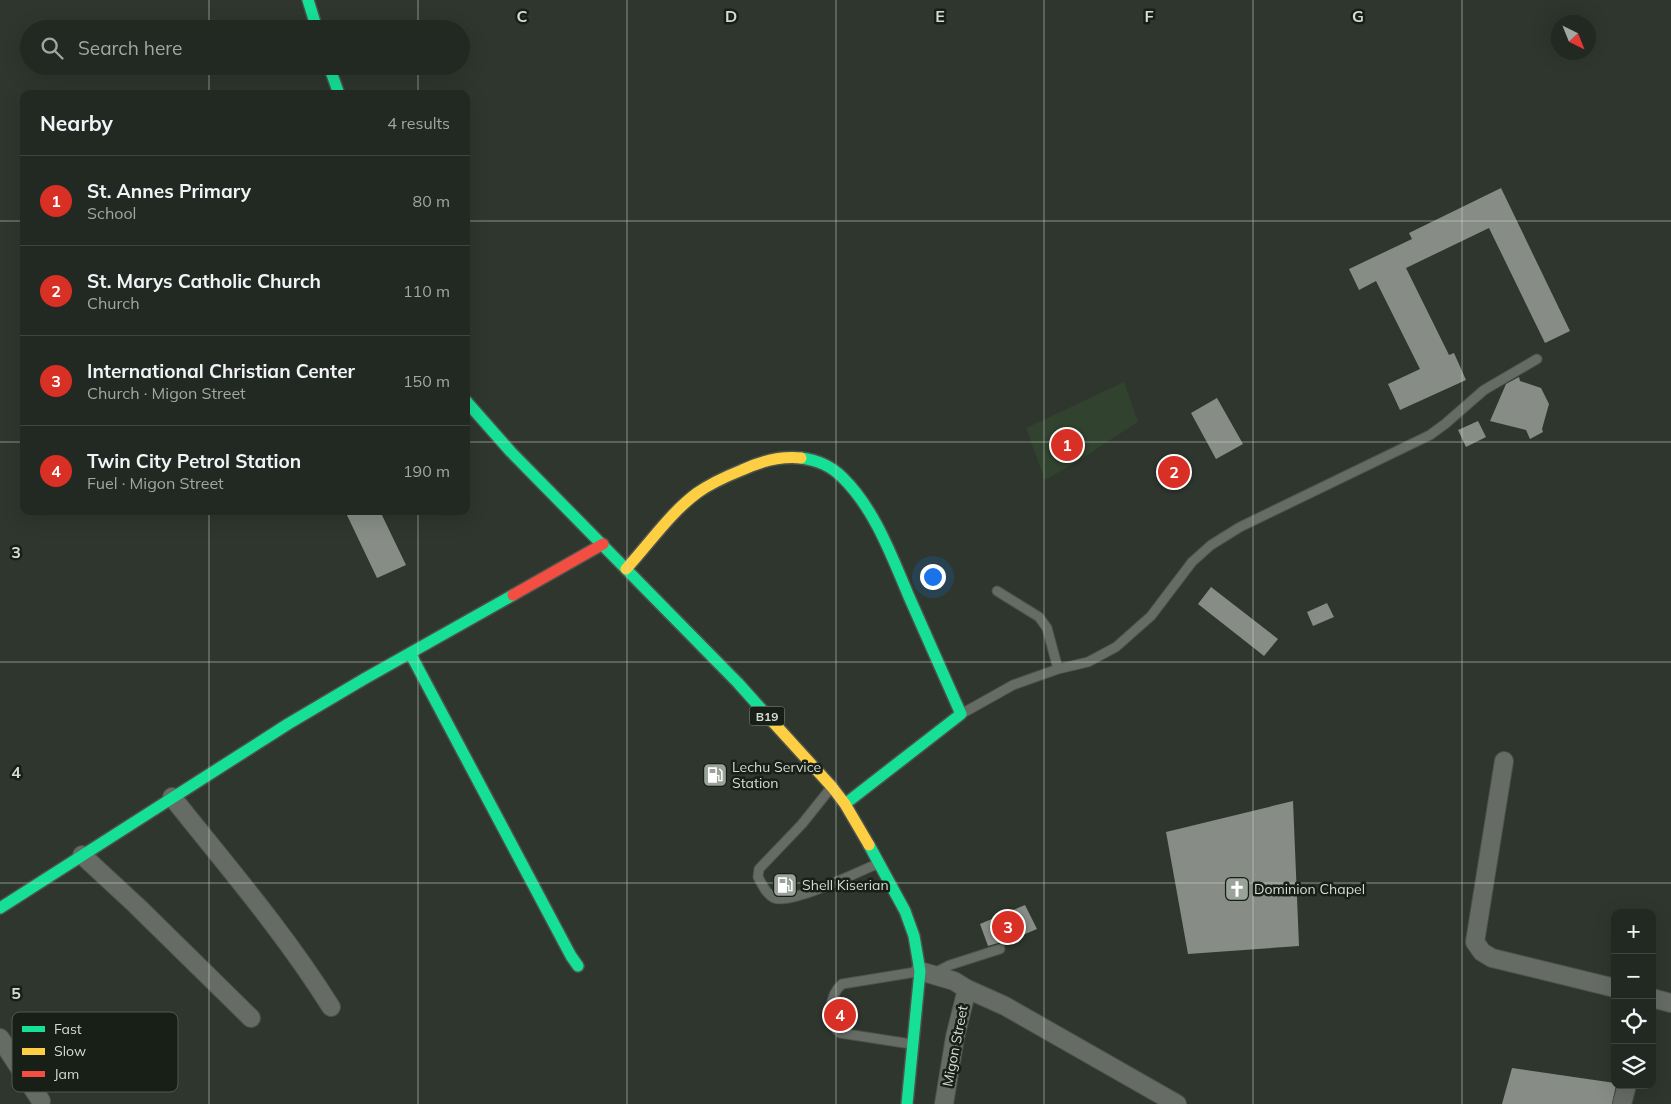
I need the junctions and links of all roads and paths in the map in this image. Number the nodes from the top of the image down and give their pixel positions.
1 (308, 0) edge
2 (314, 20) edge
3 (332, 75) edge
4 (338, 90) edge
5 (1537, 359) dead end
6 (470, 406) edge
7 (603, 544) junction
8 (626, 569) junction
9 (997, 590) dead end
10 (410, 653) junction
11 (1058, 669) junction
12 (961, 714) junction
13 (1504, 761) dead end
14 (832, 787) junction
15 (172, 797) junction
16 (845, 804) junction
17 (82, 855) junction
18 (880, 863) junction
19 (0, 908) edge
20 (1000, 950) dead end
21 (578, 966) dead end
22 (926, 972) junction
23 (1611, 987) edge
24 (967, 989) junction
25 (1656, 999) edge
26 (1671, 1003) edge
27 (331, 1007) dead end
28 (251, 1018) dead end
29 (0, 1038) edge
30 (913, 1044) junction
31 (12, 1056) edge
32 (1626, 1089) edge
33 (35, 1092) edge
34 (41, 1101) dead end
35 (907, 1104) edge
36 (944, 1104) edge
37 (1177, 1104) edge
38 (1622, 1104) edge

1 - 2 main road
3 - 4 main road
5 - 11 lane
6 - 7 main road, B19
7 - 8 main road, B19
7 - 10 main road
8 - 12 main road
8 - 14 main road, B19
9 - 11 lane
10 - 15 main road
10 - 21 main road
11 - 12 lane
12 - 16 main road
13 - 23 street
14 - 16 main road, B19
14 - 18 lane
15 - 17 main road
15 - 27 street
16 - 18 main road, B19
17 - 19 main road
17 - 28 street
18 - 22 main road, B19
20 - 22 lane
22 - 24 street
22 - 30 main road, B19
22 - 30 lane
24 - 36 street, Migon Street
24 - 37 street
25 - 26 street
29 - 31 street
30 - 35 main road, B19
32 - 38 street
33 - 34 street

